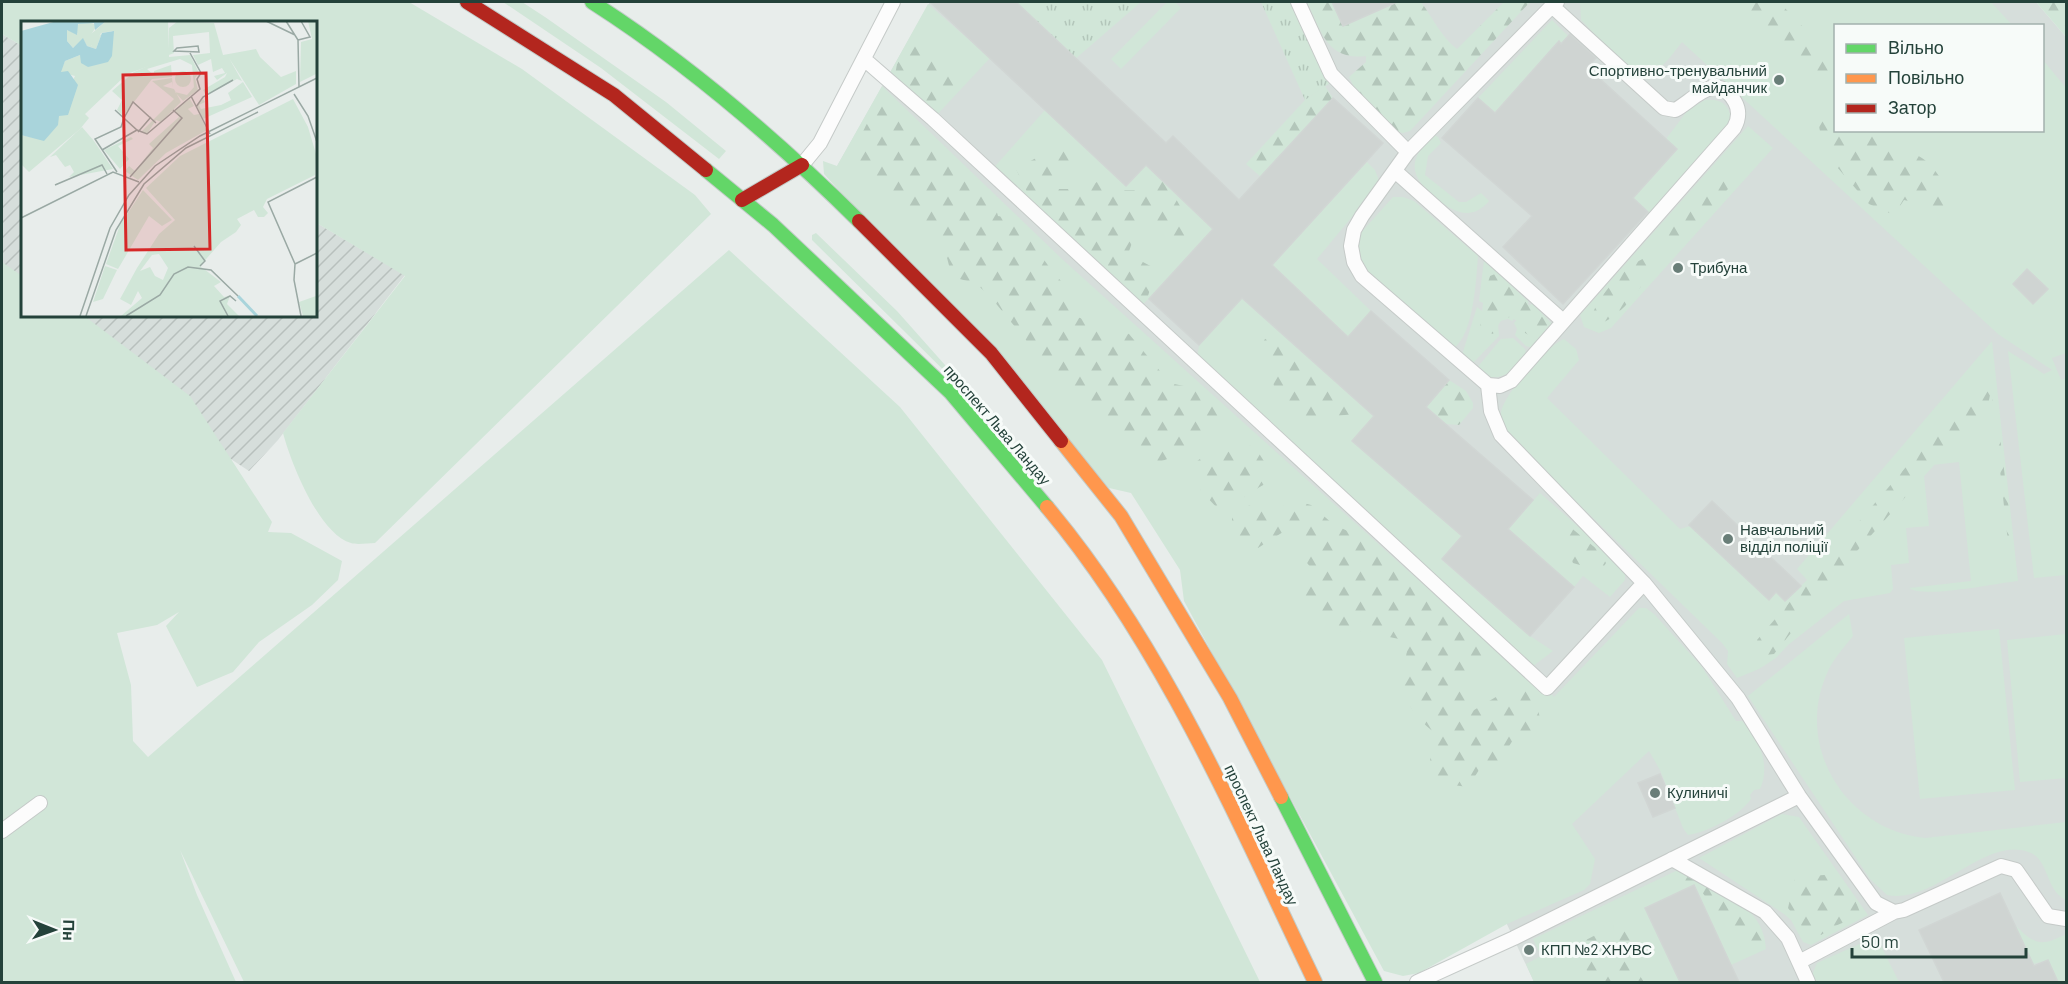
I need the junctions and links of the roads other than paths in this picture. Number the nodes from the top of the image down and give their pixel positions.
1 (467, 2) edge
2 (592, 2) edge
3 (893, 2) edge
4 (1298, 2) edge
5 (1554, 4) edge
6 (864, 59) junction
7 (1408, 152) junction
8 (802, 165) junction
9 (1395, 171) junction
10 (742, 200) junction
11 (1563, 321) junction
12 (1488, 385) junction
13 (1644, 583) junction
14 (1798, 796) junction
15 (40, 803) dead end
16 (2, 831) edge
17 (1672, 859) junction
18 (1894, 912) junction
19 (2067, 919) edge
20 (1799, 962) junction
21 (1315, 982) edge
22 (1375, 982) edge
23 (1417, 982) edge
24 (1808, 982) edge

1 - 10 main road, проспект Льва Ландау
2 - 8 main road
3 - 6 lane
4 - 7 lane
5 - 7 lane
5 - 11 lane
6 - 8 lane
6 - 13 lane
7 - 9 lane
8 - 10 main road
8 - 22 main road
9 - 11 lane
9 - 12 lane
10 - 21 main road, проспект Льва Ландау
11 - 12 lane
12 - 13 lane
13 - 14 lane
14 - 17 lane
14 - 18 lane
15 - 16 lane
17 - 20 lane
17 - 23 lane
18 - 19 lane
18 - 20 lane
20 - 24 lane

